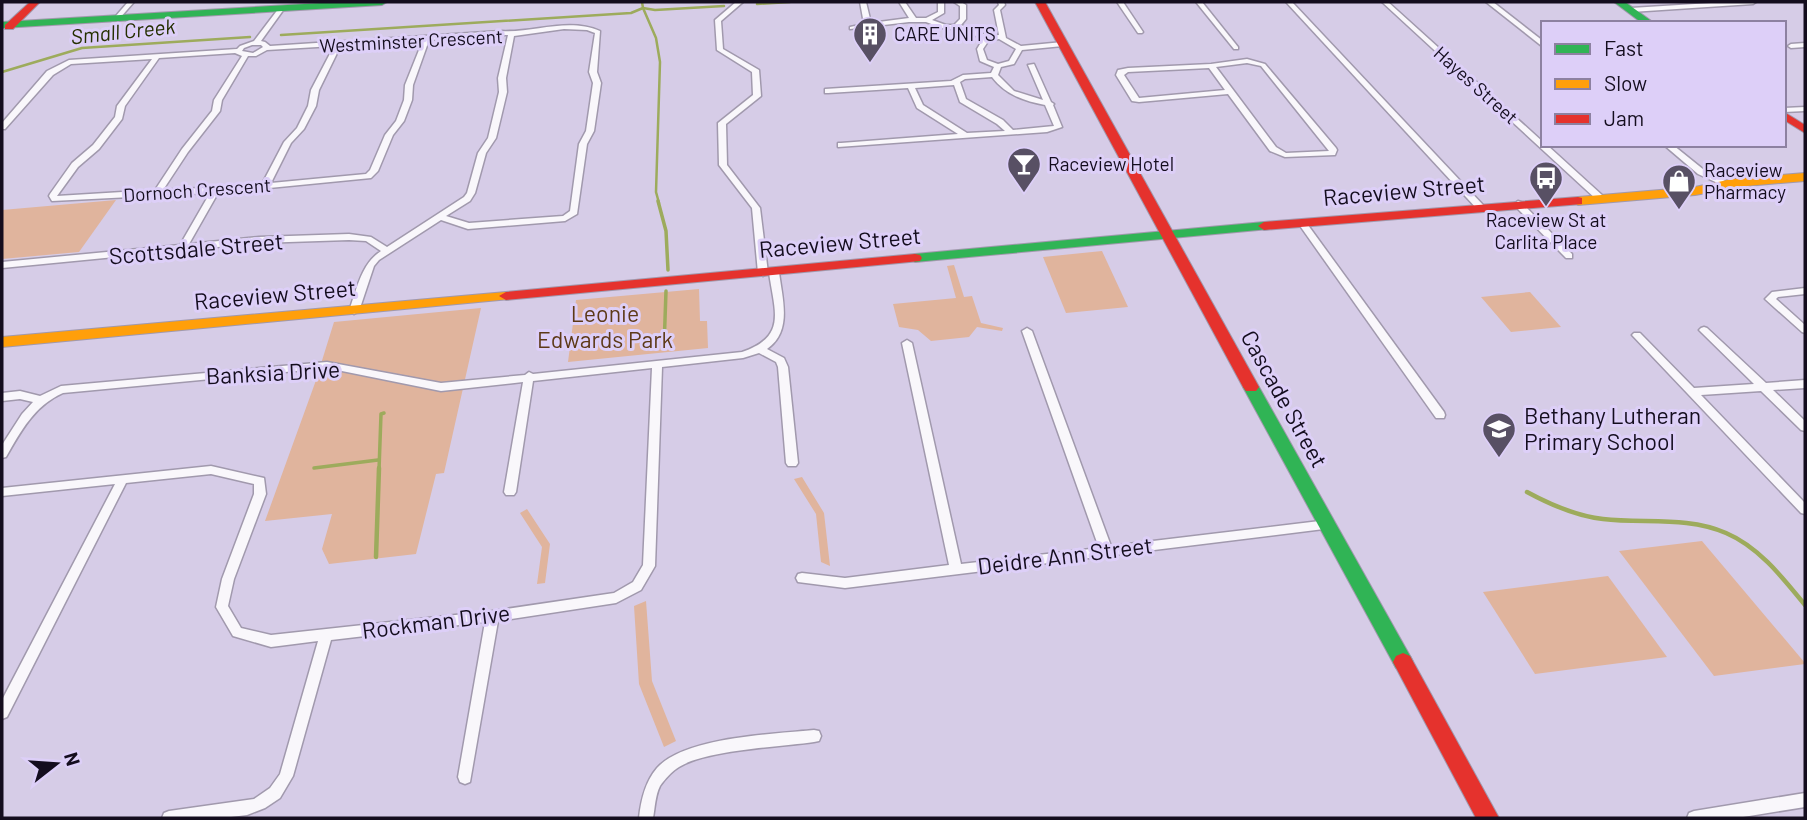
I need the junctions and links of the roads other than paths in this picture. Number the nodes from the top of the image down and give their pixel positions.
1 (35, 2) edge
2 (131, 2) edge
3 (383, 2) edge
4 (740, 2) edge
5 (863, 2) edge
6 (902, 2) edge
7 (941, 2) edge
8 (949, 2) edge
9 (957, 2) edge
10 (1000, 2) edge
11 (1040, 2) edge
12 (1120, 2) edge
13 (1199, 2) edge
14 (1289, 2) edge
15 (1385, 2) edge
16 (1489, 2) edge
17 (1753, 2) edge
18 (1625, 6) edge
19 (281, 9) junction
20 (117, 18) junction
21 (914, 20) junction
22 (927, 20) junction
23 (1646, 21) edge
24 (868, 26) junction
25 (956, 27) junction
26 (5, 28) edge
27 (852, 28) dead end
28 (1140, 32) dead end
29 (511, 36) junction
30 (987, 38) junction
31 (1003, 38) junction
32 (426, 40) junction
33 (256, 43) junction
34 (1541, 43) edge
35 (1063, 44) junction
36 (338, 45) junction
37 (1805, 45) edge
38 (1791, 46) dead end
39 (267, 48) junction
40 (1020, 48) junction
41 (1236, 48) dead end
42 (241, 53) junction
43 (157, 56) junction
44 (1032, 65) dead end
45 (998, 66) junction
46 (1211, 66) junction
47 (994, 75) junction
48 (956, 81) junction
49 (911, 86) junction
50 (828, 91) dead end
51 (1229, 92) junction
52 (1050, 104) junction
53 (1805, 109) edge
54 (1786, 113) edge
55 (1786, 115) edge
56 (2, 127) edge
57 (1805, 130) edge
58 (1012, 133) junction
59 (966, 136) junction
60 (1541, 144) edge
61 (841, 145) dead end
62 (1544, 147) edge
63 (1670, 147) edge
64 (1805, 177) edge
65 (1703, 178) junction
66 (1733, 183) junction
67 (266, 185) junction
68 (1682, 190) junction
69 (215, 191) junction
70 (158, 193) junction
71 (1599, 197) junction
72 (1518, 204) junction
73 (1481, 208) junction
74 (440, 216) junction
75 (1302, 223) junction
76 (1168, 236) junction
77 (183, 247) junction
78 (388, 251) junction
79 (1569, 256) dead end
80 (2, 265) edge
81 (768, 272) junction
82 (1805, 291) edge
83 (354, 311) junction
84 (1704, 330) dead end
85 (1805, 330) edge
86 (1027, 331) dead end
87 (1637, 335) dead end
88 (2, 342) edge
89 (907, 343) dead end
90 (762, 350) junction
91 (657, 364) junction
92 (529, 376) junction
93 (1805, 384) edge
94 (1762, 386) junction
95 (1693, 392) junction
96 (2, 397) edge
97 (40, 400) junction
98 (1440, 415) dead end
99 (1805, 427) edge
100 (2, 454) edge
101 (792, 463) dead end
102 (123, 479) junction
103 (2, 492) edge
104 (510, 492) dead end
105 (1805, 510) edge
106 (1328, 525) junction
107 (1106, 551) junction
108 (956, 569) junction
109 (802, 578) dead end
110 (492, 616) junction
111 (326, 635) junction
112 (2, 713) edge
113 (814, 736) dead end
114 (465, 778) dead end
115 (1805, 800) edge
116 (169, 818) edge
117 (646, 818) edge
118 (1488, 818) edge
119 (1695, 818) edge

1 - 26 street
2 - 20 street
3 - 19 street
4 - 81 street
5 - 24 street
6 - 21 street
7 - 8 street
7 - 22 street
9 - 25 street
10 - 31 street
11 - 35 street, Cascade Street
12 - 28 street
13 - 41 street
14 - 73 street
15 - 60 street, Hayes Street
16 - 34 street
17 - 18 street
18 - 23 street
19 - 20 street
19 - 33 street
20 - 26 street
21 - 22 street
21 - 24 street
22 - 25 street
24 - 27 street
25 - 30 street
29 - 32 street, Westminster Crescent
29 - 74 street, Westminster Crescent
29 - 74 street
30 - 31 street
30 - 45 street
31 - 40 street
32 - 36 street, Westminster Crescent
32 - 67 street, Dornoch Crescent
33 - 39 street
33 - 42 street
35 - 40 street
35 - 76 street, Cascade Street
36 - 39 street, Westminster Crescent
36 - 67 street
37 - 38 street
39 - 42 street
40 - 45 street
42 - 43 street
42 - 70 street
43 - 56 street
43 - 70 street, Dornoch Crescent
44 - 52 street
45 - 47 street
46 - 51 street
46 - 51 street
46 - 51 street
47 - 48 street
47 - 52 street
48 - 49 street
48 - 58 street
49 - 50 street
49 - 59 street
52 - 58 street
53 - 54 street
55 - 57 street
58 - 59 street
59 - 61 street
62 - 71 street, Hayes Street
63 - 65 street
64 - 66 street, Raceview Street
65 - 66 street, Raceview Street
65 - 68 street, Raceview Street
66 - 68 street, Raceview Street
67 - 69 street, Dornoch Crescent
68 - 71 street, Raceview Street
69 - 70 street, Dornoch Crescent
69 - 77 street
71 - 72 street, Raceview Street
72 - 73 street, Raceview Street
72 - 79 street
73 - 75 street, Raceview Street
74 - 78 street, Westminster Crescent
75 - 76 street, Raceview Street
75 - 98 street
76 - 81 street, Raceview Street
76 - 106 street, Cascade Street
77 - 78 street, Scottsdale Street
77 - 80 street, Scottsdale Street
78 - 83 street, Westminster Crescent
81 - 83 street, Raceview Street
81 - 90 street
82 - 85 street
83 - 88 street, Raceview Street
84 - 94 street
86 - 107 street
87 - 95 street
89 - 108 street
90 - 91 street
90 - 101 street
91 - 92 street, Banksia Drive
91 - 110 street, Rockman Drive
92 - 97 street, Banksia Drive
92 - 104 street
93 - 94 street
94 - 95 street
94 - 99 street
95 - 105 street
96 - 97 street
97 - 100 street
102 - 103 street, Rockman Drive
102 - 111 street, Rockman Drive
102 - 112 street
106 - 107 street, Deidre Ann Street
106 - 118 street, Cascade Street
107 - 108 street, Deidre Ann Street
108 - 109 street, Deidre Ann Street
110 - 111 street, Rockman Drive
110 - 114 street
111 - 116 street
113 - 117 street
115 - 119 street

